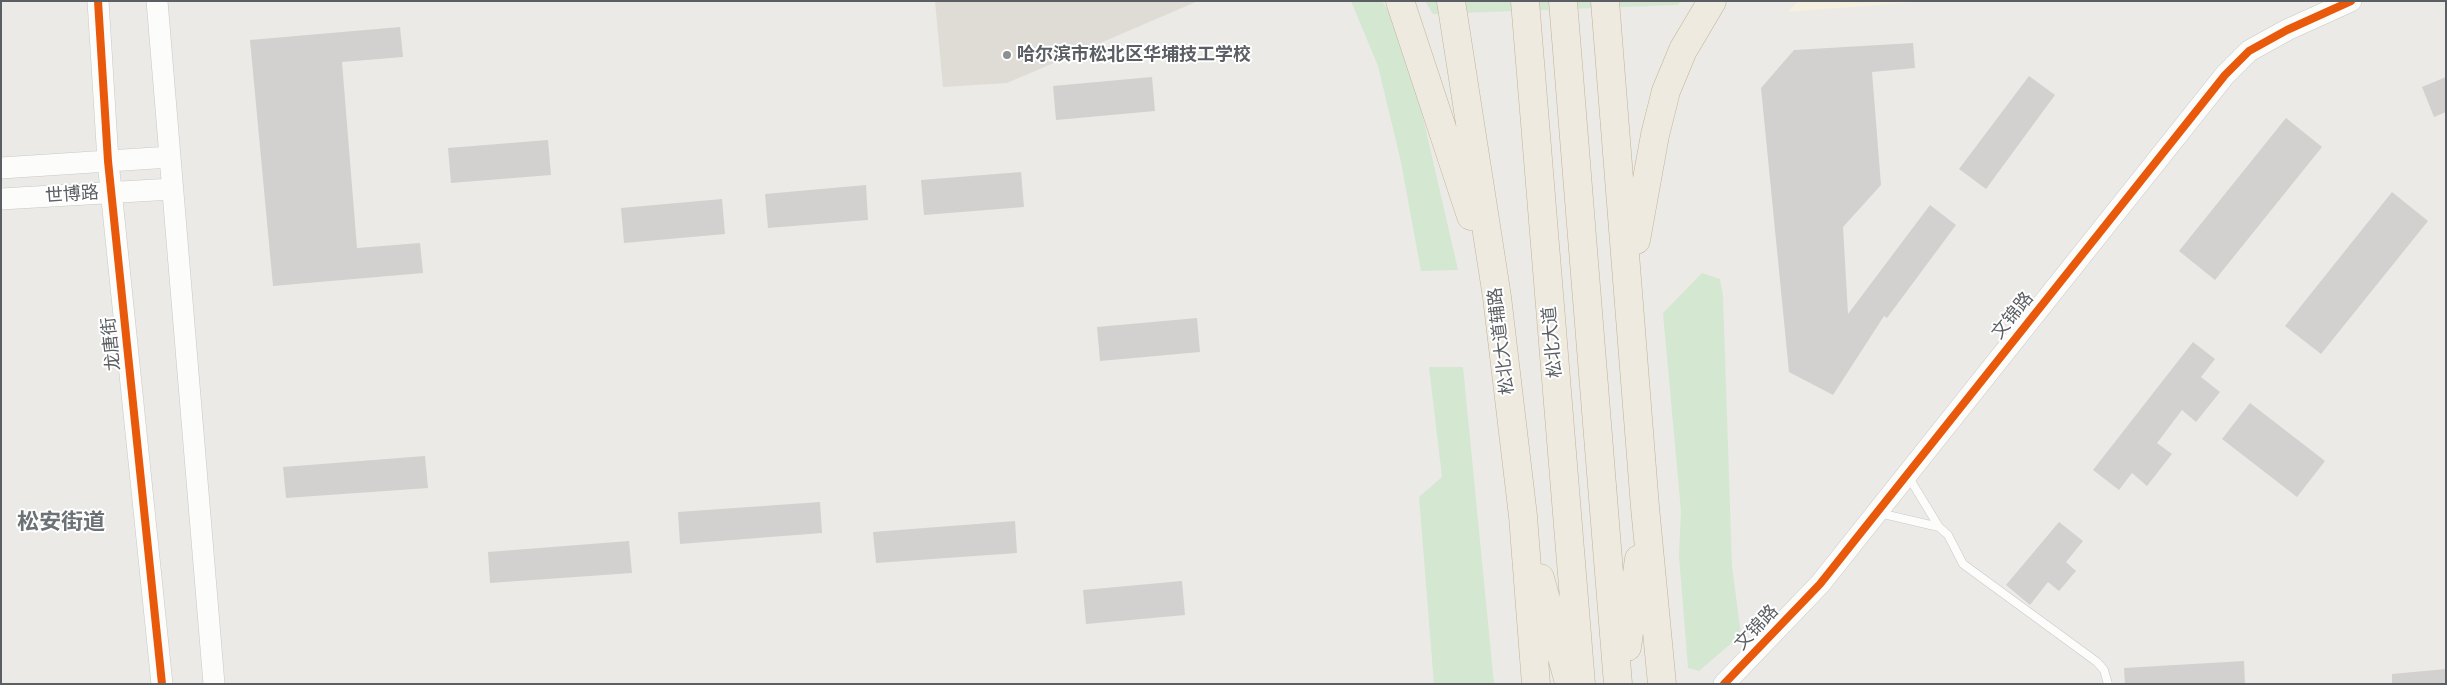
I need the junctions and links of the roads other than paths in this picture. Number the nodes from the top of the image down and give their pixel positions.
1 (98, 1) edge
2 (157, 1) edge
3 (1400, 1) edge
4 (1450, 1) edge
5 (1525, 1) edge
6 (1563, 1) edge
7 (1605, 1) edge
8 (1712, 1) edge
9 (2351, 1) edge
10 (170, 157) junction
11 (108, 161) junction
12 (1, 168) edge
13 (172, 189) junction
14 (112, 192) junction
15 (1, 199) edge
16 (1630, 286) junction
17 (1498, 297) junction
18 (1907, 474) junction
19 (1645, 508) junction
20 (1877, 512) junction
21 (1523, 516) junction
22 (1939, 527) junction
23 (162, 684) edge
24 (214, 684) edge
25 (1536, 684) edge
26 (1570, 684) edge
27 (1581, 684) edge
28 (1618, 684) edge
29 (1623, 684) edge
30 (1662, 684) edge
31 (1724, 684) edge
32 (2108, 684) edge

1 - 11 street, 龙唐街
2 - 10 street
3 - 17 highway
4 - 17 highway, 松北大道辅路
5 - 27 highway, 松北大道
6 - 28 highway
7 - 16 highway
8 - 16 highway
9 - 18 street, 文锦路
10 - 11 street, 世博路
10 - 13 street
11 - 12 street, 世博路
11 - 14 street, 龙唐街
13 - 14 street, 世博路
13 - 24 street
14 - 15 street, 世博路
14 - 23 street, 龙唐街
16 - 19 highway
17 - 21 highway, 松北大道辅路
18 - 20 street, 文锦路
18 - 22 lane
19 - 29 highway
19 - 30 highway
20 - 22 lane
20 - 31 street, 文锦路
21 - 25 highway, 松北大道辅路
21 - 26 highway
22 - 32 lane

